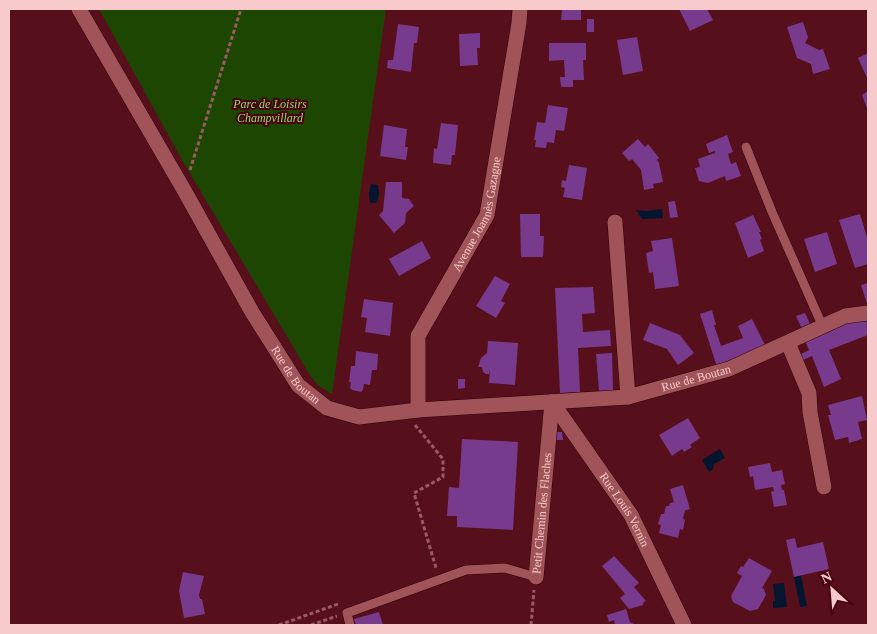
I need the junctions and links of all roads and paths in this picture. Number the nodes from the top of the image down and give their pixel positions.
1 (79, 9) edge
2 (241, 9) edge
3 (520, 9) edge
4 (746, 147) dead end
5 (184, 190) junction
6 (615, 222) dead end
7 (868, 313) edge
8 (822, 327) junction
9 (788, 343) junction
10 (628, 397) junction
11 (552, 402) junction
12 (411, 411) junction
13 (824, 487) dead end
14 (427, 572) dead end
15 (536, 576) junction
16 (344, 602) dead end
17 (347, 613) junction
18 (279, 625) edge
19 (311, 625) edge
20 (350, 625) edge
21 (530, 625) edge
22 (684, 625) edge

1 - 5 street, Rue de Boutan
2 - 5 path
3 - 12 street, Avenue Joannès Gazagne
4 - 8 lane
5 - 12 street, Rue de Boutan
6 - 10 street
7 - 8 street, Rue de Boutan
8 - 9 street, Rue de Boutan
9 - 10 street, Rue de Boutan
9 - 13 street
10 - 11 street, Rue de Boutan
11 - 12 street, Rue de Boutan
11 - 15 street, Petit Chemin des Flaches
11 - 22 street, Rue Louis Vernin
12 - 14 path
15 - 17 lane
15 - 21 path, Petit Chemin des Flaches
16 - 18 path
17 - 19 path
17 - 20 lane

